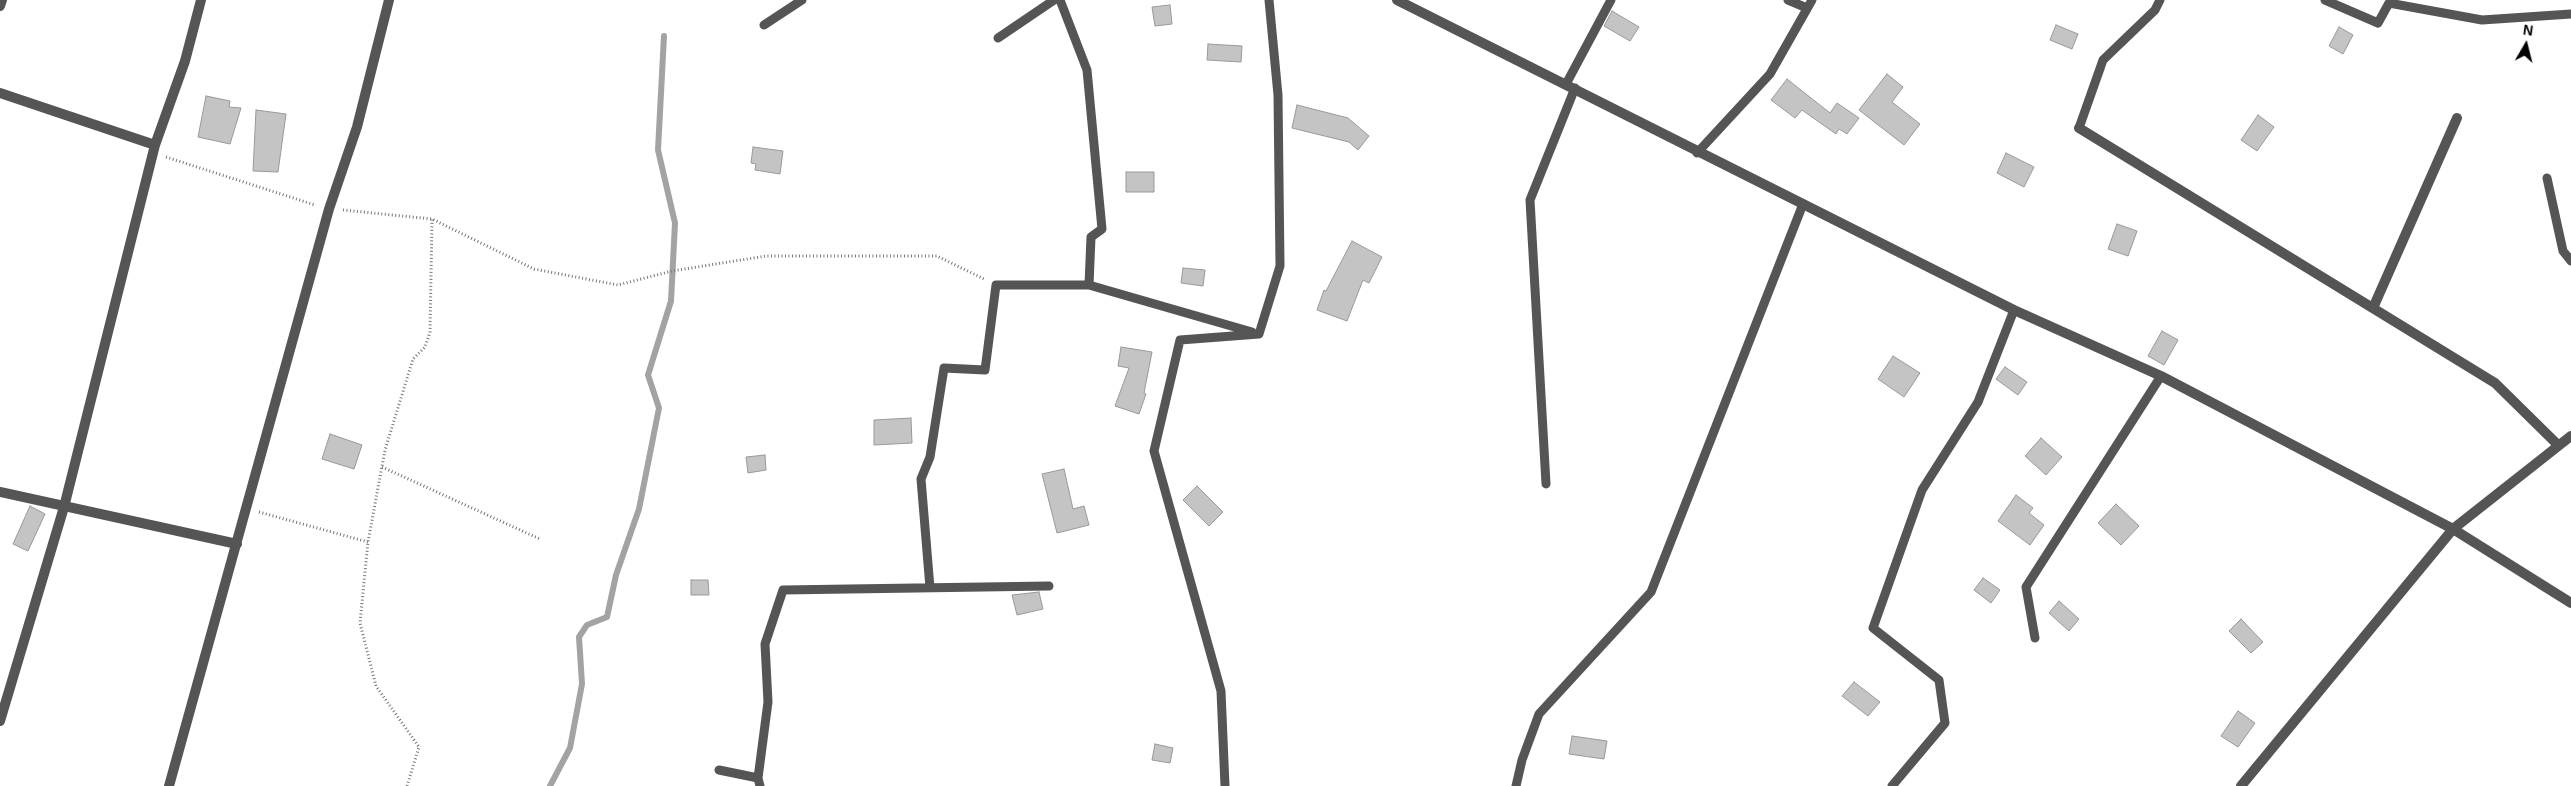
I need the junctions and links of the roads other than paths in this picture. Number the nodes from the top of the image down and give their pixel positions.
1 (2, 0) edge
2 (202, 0) edge
3 (388, 0) edge
4 (802, 0) edge
5 (1054, 0) edge
6 (1060, 0) edge
7 (1269, 0) edge
8 (1397, 0) edge
9 (1611, 0) edge
10 (1788, 0) edge
11 (2160, 0) edge
12 (2325, 0) edge
13 (1809, 4) edge
14 (0, 6) edge
15 (2571, 14) edge
16 (764, 25) dead end
17 (998, 38) dead end
18 (1571, 86) junction
19 (0, 93) edge
20 (2457, 118) dead end
21 (2080, 128) joint
22 (154, 149) junction
23 (1697, 153) junction
24 (2547, 178) dead end
25 (1803, 204) junction
26 (2571, 261) edge
27 (1089, 285) junction
28 (2373, 308) junction
29 (2014, 310) junction
30 (1259, 334) junction
31 (2161, 376) junction
32 (2571, 436) edge
33 (2558, 444) junction
34 (1546, 484) dead end
35 (0, 492) edge
36 (64, 507) junction
37 (2453, 529) junction
38 (236, 544) junction
39 (1049, 586) dead end
40 (930, 588) junction
41 (2571, 603) edge
42 (2035, 638) dead end
43 (0, 721) edge
44 (719, 770) dead end
45 (759, 782) edge
46 (169, 786) edge
47 (1225, 786) edge
48 (1516, 786) edge
49 (1892, 786) edge
50 (2241, 786) edge

1 - 14 street
2 - 22 street
3 - 38 street
4 - 16 lane
5 - 17 lane
6 - 27 lane
7 - 30 lane
8 - 18 street
9 - 18 lane
10 - 13 lane
11 - 21 lane
12 - 15 lane
13 - 23 lane
18 - 23 street
18 - 34 lane
19 - 22 street
20 - 28 street
21 - 28 street
22 - 36 street
23 - 25 street
24 - 26 lane
25 - 29 street
25 - 48 lane
27 - 30 lane
27 - 40 lane
28 - 33 street
29 - 31 street
29 - 49 lane
30 - 47 lane
31 - 37 street
31 - 42 lane
32 - 33 street
33 - 37 street
35 - 36 street
36 - 38 street
36 - 43 street
37 - 41 street
37 - 50 street
38 - 46 street
39 - 40 lane
40 - 45 lane
44 - 45 lane

